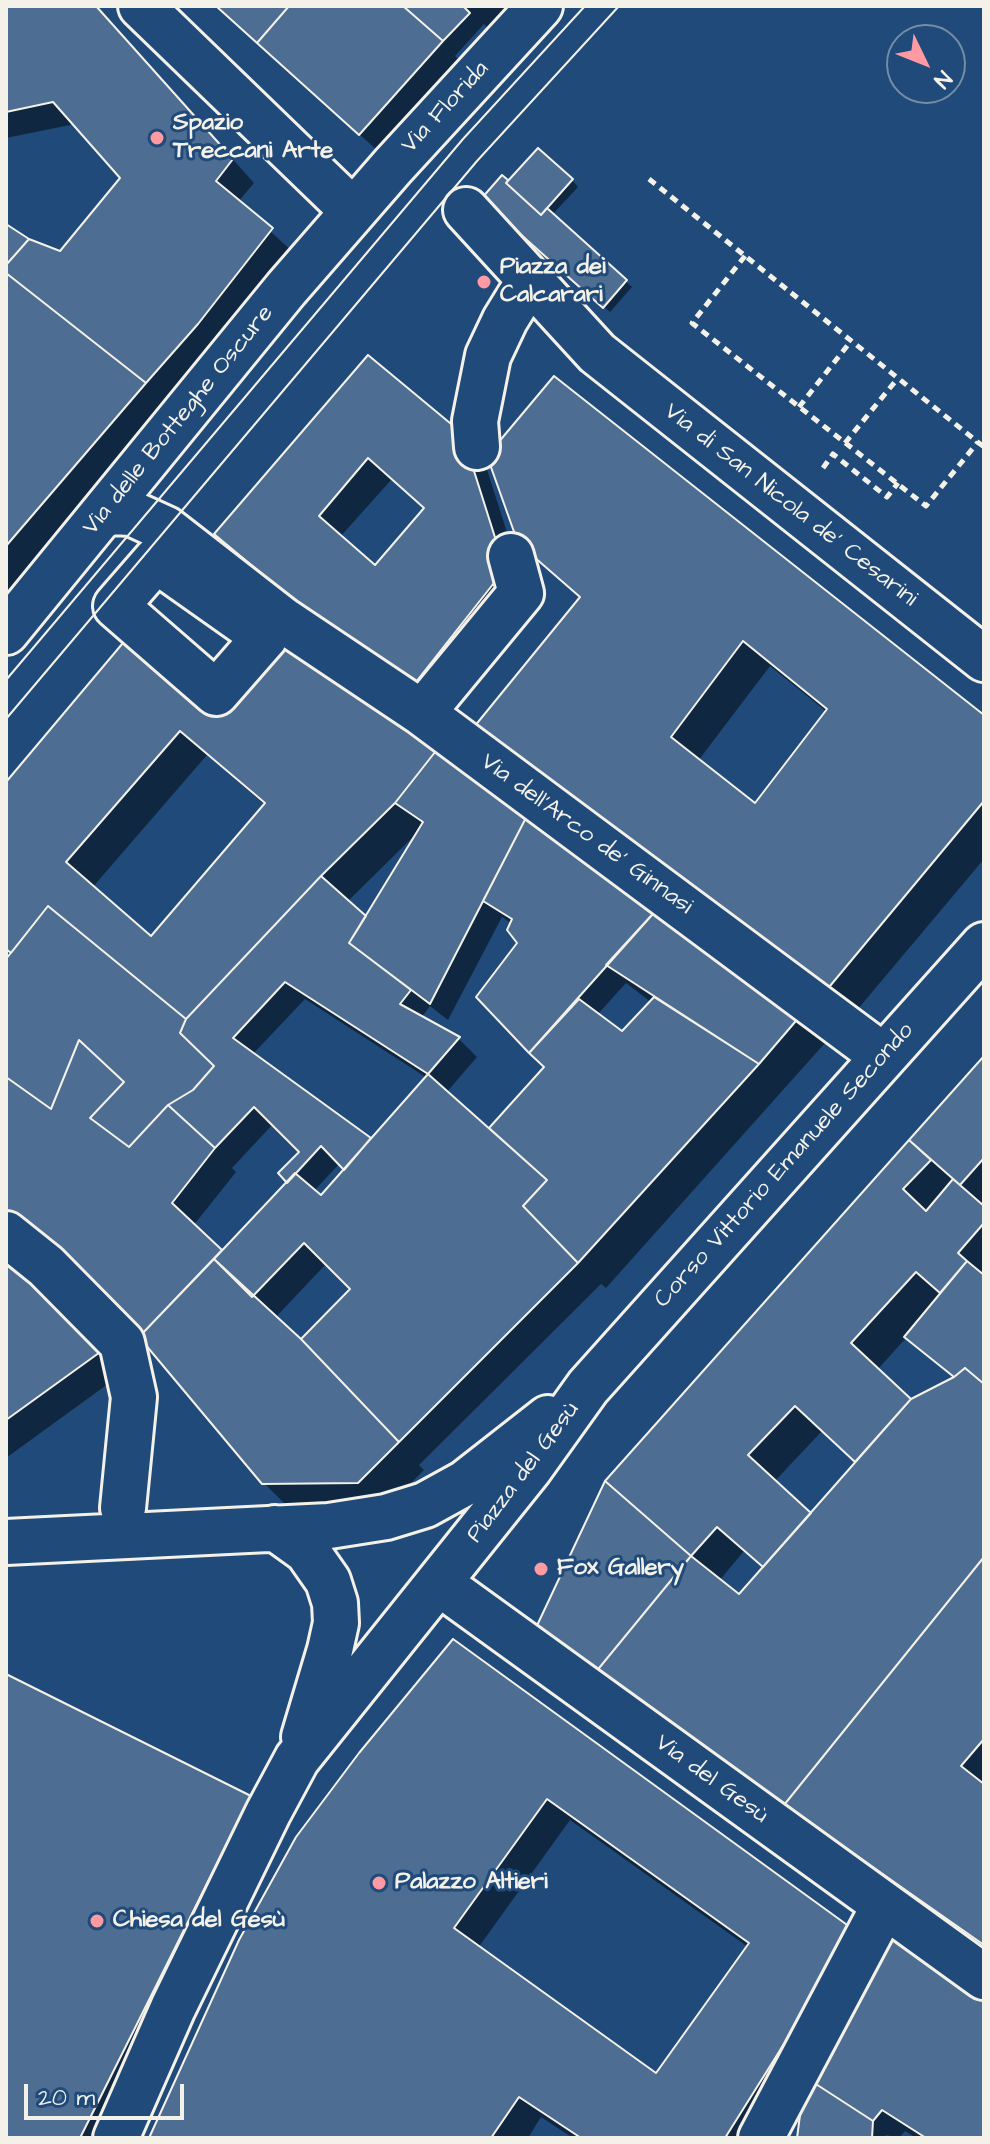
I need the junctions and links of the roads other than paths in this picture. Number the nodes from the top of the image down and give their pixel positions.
1 (141, 6) edge
2 (540, 6) edge
3 (466, 210) dead end
4 (353, 211) junction
5 (532, 282) junction
6 (477, 447) dead end
7 (102, 516) junction
8 (511, 556) dead end
9 (6, 632) edge
10 (984, 659) edge
11 (422, 713) junction
12 (984, 945) edge
13 (883, 1056) junction
14 (6, 1234) edge
15 (588, 1387) junction
16 (123, 1508) dead end
17 (275, 1528) junction
18 (6, 1542) edge
19 (439, 1583) junction
20 (297, 1759) junction
21 (884, 1906) junction
22 (984, 1977) edge
23 (116, 2138) edge
24 (761, 2138) edge

1 - 4 street
2 - 4 street, Via Florida
3 - 5 street
4 - 7 street, Via delle Botteghe Oscure
5 - 6 street
5 - 10 street, Via di San Nicola de' Cesarini
7 - 9 street, Via delle Botteghe Oscure
7 - 11 street, Via dell'Arco de' Ginnasi
8 - 11 street
11 - 13 street, Via dell'Arco de' Ginnasi
12 - 13 street, Corso Vittorio Emanuele Secondo
13 - 15 street, Corso Vittorio Emanuele Secondo
14 - 16 street
15 - 17 street, Piazza del Gesù
15 - 19 street, Piazza del Gesù
17 - 18 street, Piazza del Gesù
17 - 20 street, Piazza del Gesù
19 - 20 street, Piazza del Gesù
19 - 21 street, Via del Gesù
20 - 23 street, Piazza del Gesù
21 - 22 street, Via del Gesù
21 - 24 street

